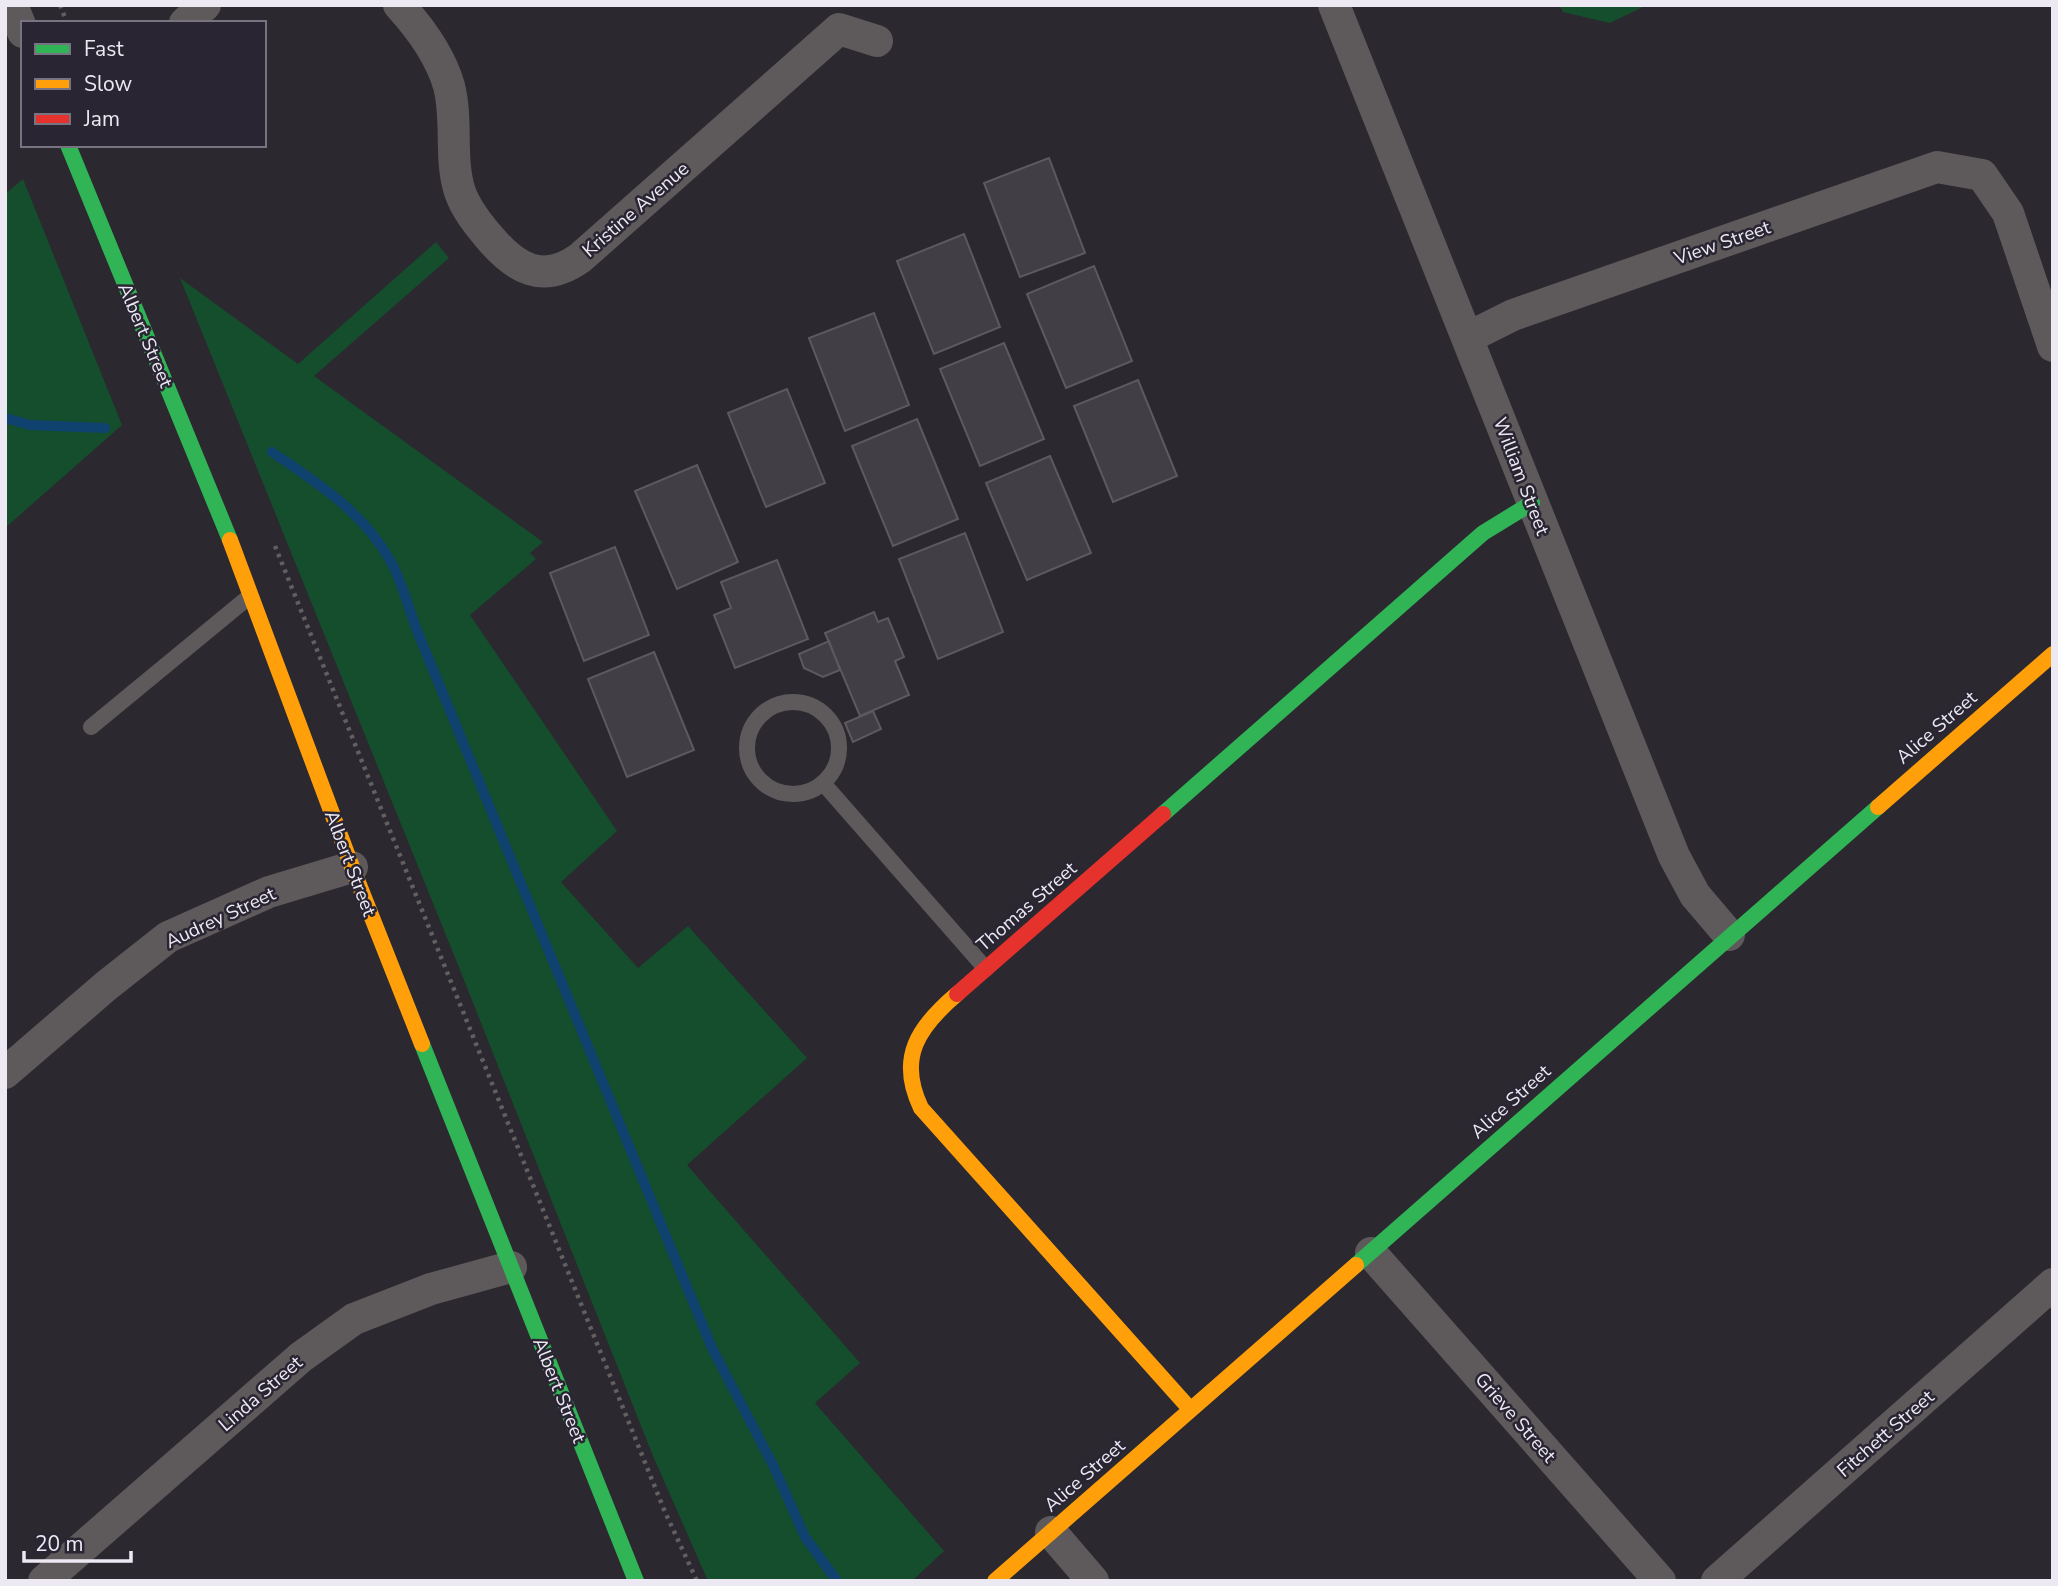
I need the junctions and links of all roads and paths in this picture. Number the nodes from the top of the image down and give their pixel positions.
1 (12, 5) edge
2 (205, 5) edge
3 (399, 5) edge
4 (1334, 5) edge
5 (836, 17) edge
6 (187, 21) edge
7 (21, 28) edge
8 (877, 41) dead end
9 (69, 147) edge
10 (1467, 338) junction
11 (2053, 346) edge
12 (1532, 503) junction
13 (271, 537) dead end
14 (250, 596) junction
15 (2053, 654) edge
16 (91, 727) dead end
17 (823, 783) junction
18 (352, 867) junction
19 (1729, 935) junction
20 (986, 969) junction
21 (5, 1073) edge
22 (1371, 1253) junction
23 (511, 1267) junction
24 (2053, 1284) edge
25 (1191, 1409) junction
26 (1051, 1532) junction
27 (44, 1581) edge
28 (636, 1581) edge
29 (697, 1581) edge
30 (995, 1581) edge
31 (1093, 1581) edge
32 (1660, 1581) edge
33 (1717, 1581) edge

1 - 7 street
2 - 6 street
3 - 5 street, Kristine Avenue
4 - 10 street, William Street
5 - 8 street, Kristine Avenue
9 - 14 street, Albert Street
10 - 11 street, View Street
10 - 12 street, William Street
12 - 19 street, William Street
12 - 20 street, Thomas Street
13 - 29 path
14 - 16 lane
14 - 18 street, Albert Street
15 - 19 street, Alice Street
17 - 17 lane
17 - 20 lane
18 - 21 street, Audrey Street
18 - 23 street, Albert Street
19 - 22 street, Alice Street
20 - 25 street, Thomas Street
22 - 25 street, Alice Street
22 - 32 street, Grieve Street
23 - 27 street, Linda Street
23 - 28 street, Albert Street
24 - 33 street, Fitchett Street
25 - 26 street, Alice Street
26 - 30 street, Alice Street
26 - 31 street

